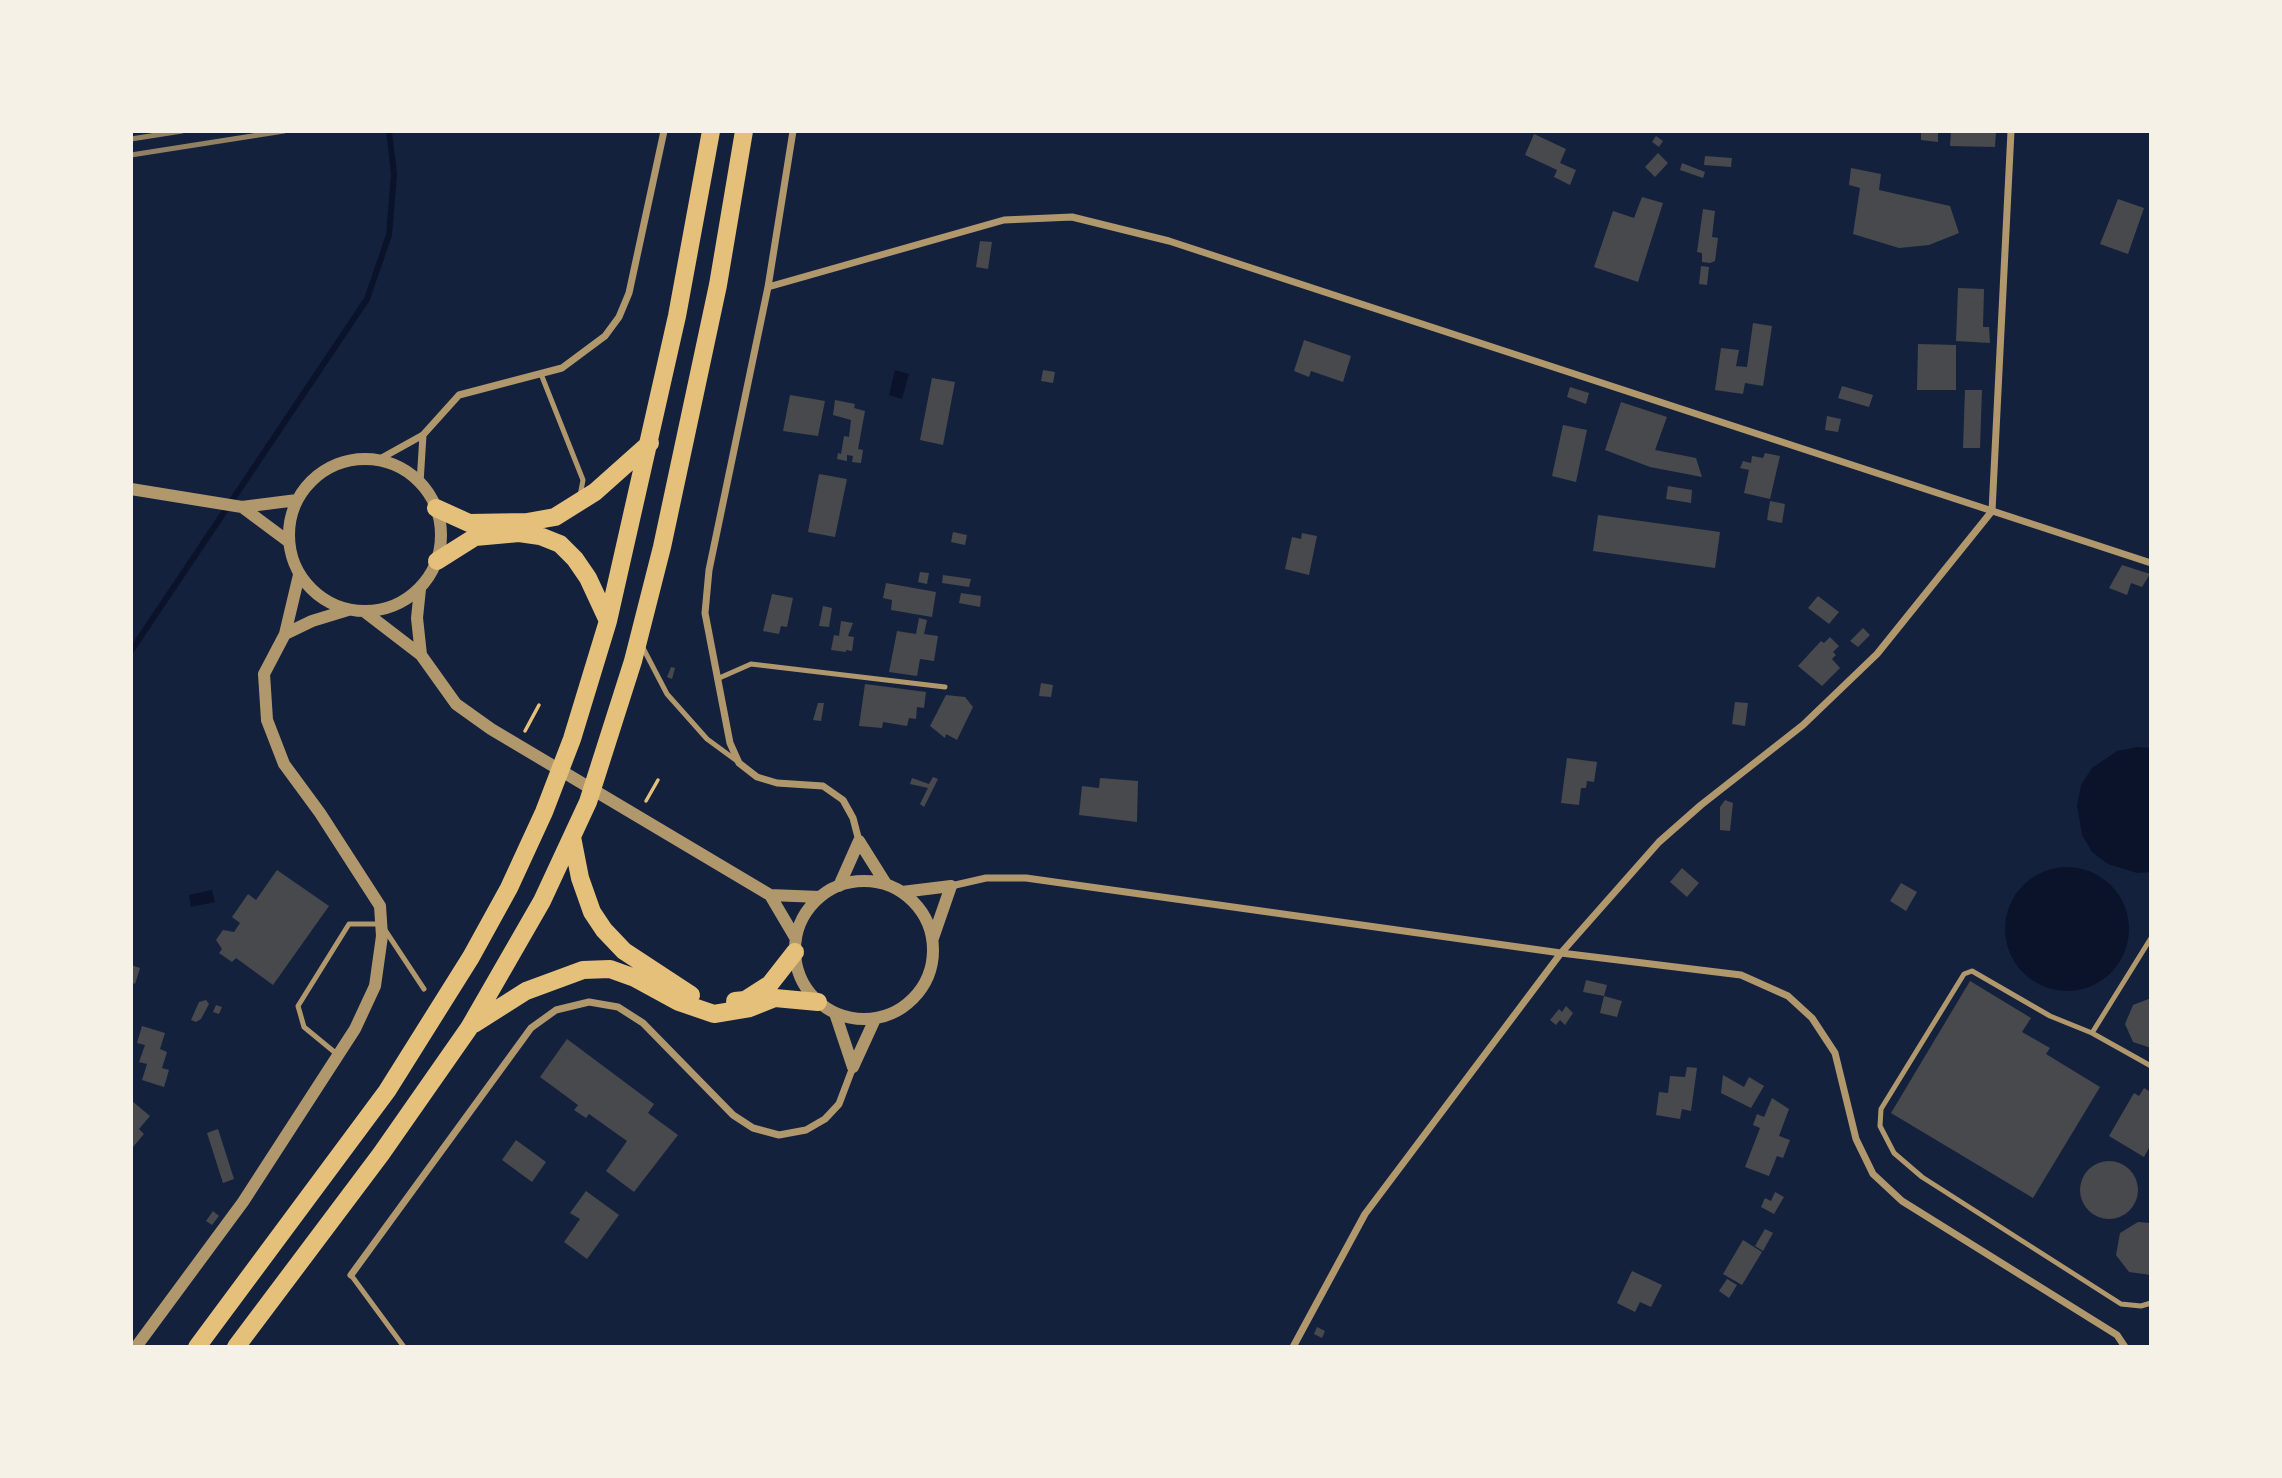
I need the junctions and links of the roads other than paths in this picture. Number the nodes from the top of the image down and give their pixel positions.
1 (664, 131) edge
2 (711, 131) edge
3 (744, 131) edge
4 (793, 131) edge
5 (2011, 131) edge
6 (768, 287) junction
7 (541, 374) junction
8 (423, 435) junction
9 (650, 443) junction
10 (378, 460) junction
11 (420, 483) junction
12 (131, 489) edge
13 (296, 500) junction
14 (579, 502) junction
15 (242, 507) junction
16 (436, 508) junction
17 (1992, 511) junction
18 (289, 542) junction
19 (437, 561) junction
20 (2151, 563) edge
21 (299, 575) junction
22 (420, 589) junction
23 (348, 610) junction
24 (365, 612) junction
25 (608, 621) junction
26 (285, 634) junction
27 (639, 639) junction
28 (421, 654) junction
29 (717, 680) junction
30 (945, 687) dead end
31 (739, 763) junction
32 (572, 837) junction
33 (859, 841) junction
34 (886, 884) junction
35 (839, 886) junction
36 (951, 886) junction
37 (902, 892) junction
38 (770, 895) junction
39 (820, 897) junction
40 (381, 924) junction
41 (933, 938) junction
42 (2151, 938) edge
43 (795, 945) junction
44 (1561, 953) junction
45 (424, 989) dead end
46 (818, 1002) junction
47 (835, 1013) junction
48 (875, 1019) junction
49 (468, 1028) junction
50 (2092, 1034) junction
51 (338, 1055) junction
52 (2151, 1066) edge
53 (853, 1067) junction
54 (351, 1275) joint
55 (2151, 1303) edge
56 (136, 1347) edge
57 (197, 1347) edge
58 (236, 1347) edge
59 (404, 1347) edge
60 (1293, 1347) edge
61 (2125, 1347) edge

1 - 7 street
2 - 9 main road
3 - 27 main road
4 - 6 street
5 - 17 street
6 - 17 street
6 - 29 street
7 - 8 street
7 - 14 lane
8 - 10 street
8 - 11 street
9 - 14 main road
9 - 25 main road
10 - 11 street
10 - 13 street
11 - 16 street
12 - 15 street
13 - 15 street
13 - 18 street
14 - 16 main road
15 - 18 street
16 - 19 street
17 - 20 street
17 - 44 street
18 - 21 street
19 - 22 street
19 - 25 main road
21 - 23 street
21 - 26 street
22 - 24 street
22 - 28 street
23 - 24 street
23 - 26 street
24 - 28 street
25 - 57 main road
26 - 40 street
27 - 31 lane
27 - 32 main road
28 - 38 street
29 - 30 lane
29 - 31 street
31 - 33 street
32 - 43 main road
32 - 49 main road
33 - 34 street
33 - 35 street
34 - 35 street
34 - 37 street
35 - 39 street
36 - 37 street
36 - 41 street
36 - 44 street
37 - 41 street
38 - 39 street
38 - 43 street
39 - 43 street
40 - 45 lane
40 - 51 street
40 - 51 lane
41 - 48 street
42 - 50 lane
43 - 46 street
44 - 60 street
44 - 61 street
46 - 47 street
46 - 49 main road
47 - 48 street
47 - 53 street
48 - 53 street
49 - 58 main road
50 - 52 lane
50 - 55 lane
51 - 56 street
53 - 54 street
54 - 59 lane

